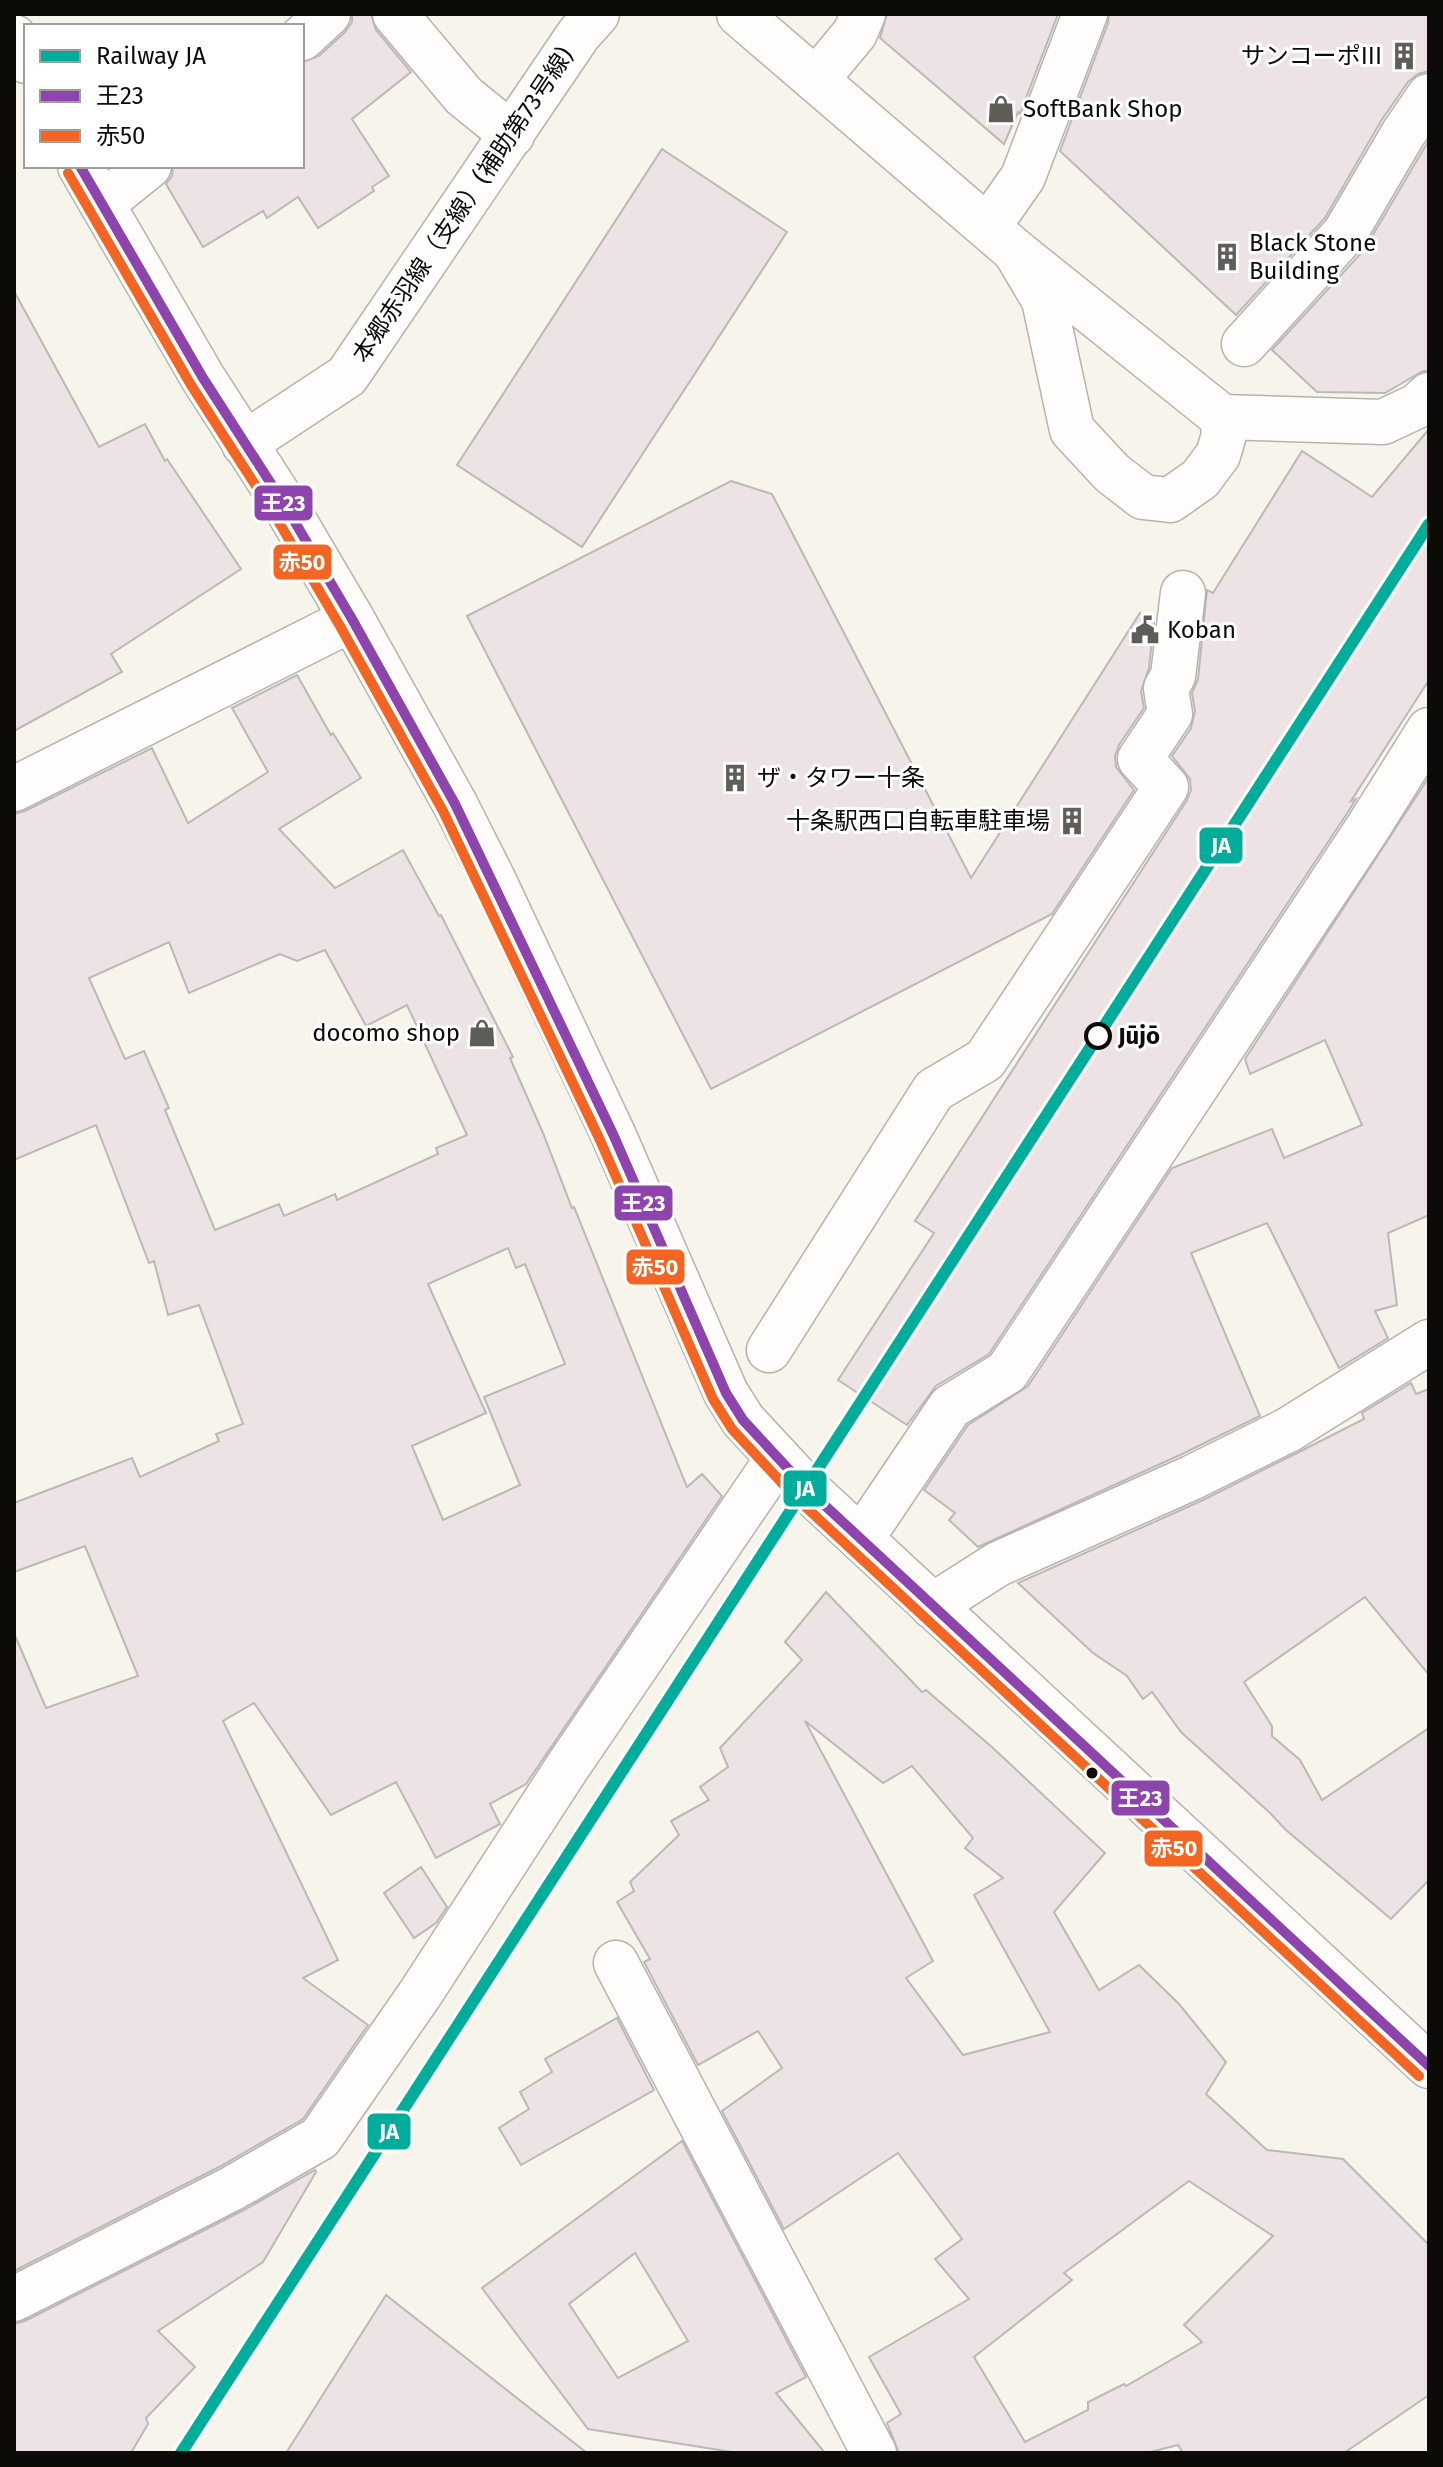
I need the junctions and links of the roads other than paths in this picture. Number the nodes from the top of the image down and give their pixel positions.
1 (328, 14) edge
2 (395, 14) edge
3 (597, 14) edge
4 (739, 14) edge
5 (863, 14) edge
6 (1085, 14) edge
7 (304, 36) edge
8 (14, 38) edge
9 (24, 57) edge
10 (816, 80) junction
11 (1429, 96) edge
12 (512, 135) junction
13 (81, 168) edge
14 (147, 168) edge
15 (102, 204) junction
16 (1001, 239) junction
17 (1244, 344) dead end
18 (1429, 395) edge
19 (1222, 417) junction
20 (244, 444) junction
21 (1183, 593) dead end
22 (352, 619) junction
23 (1429, 730) edge
24 (14, 789) edge
25 (1429, 1342) edge
26 (769, 1350) dead end
27 (778, 1458) junction
28 (861, 1539) junction
29 (932, 1606) junction
30 (616, 1963) dead end
31 (1429, 2066) edge
32 (14, 2299) edge
33 (874, 2453) edge

1 - 7 street
2 - 12 street
3 - 12 street, 本郷赤羽線（支線）(補助第73号線)
4 - 10 street
5 - 10 street
6 - 16 street
8 - 9 street
10 - 16 street
11 - 17 street
12 - 20 street, 本郷赤羽線（支線）(補助第73号線)
13 - 15 street
14 - 15 street
15 - 20 street
16 - 19 street
16 - 19 street
18 - 19 street
20 - 22 street
21 - 26 street
22 - 24 street
22 - 27 street
23 - 28 street
25 - 29 street
27 - 28 street
27 - 32 street
28 - 29 street
29 - 31 street
30 - 33 street

